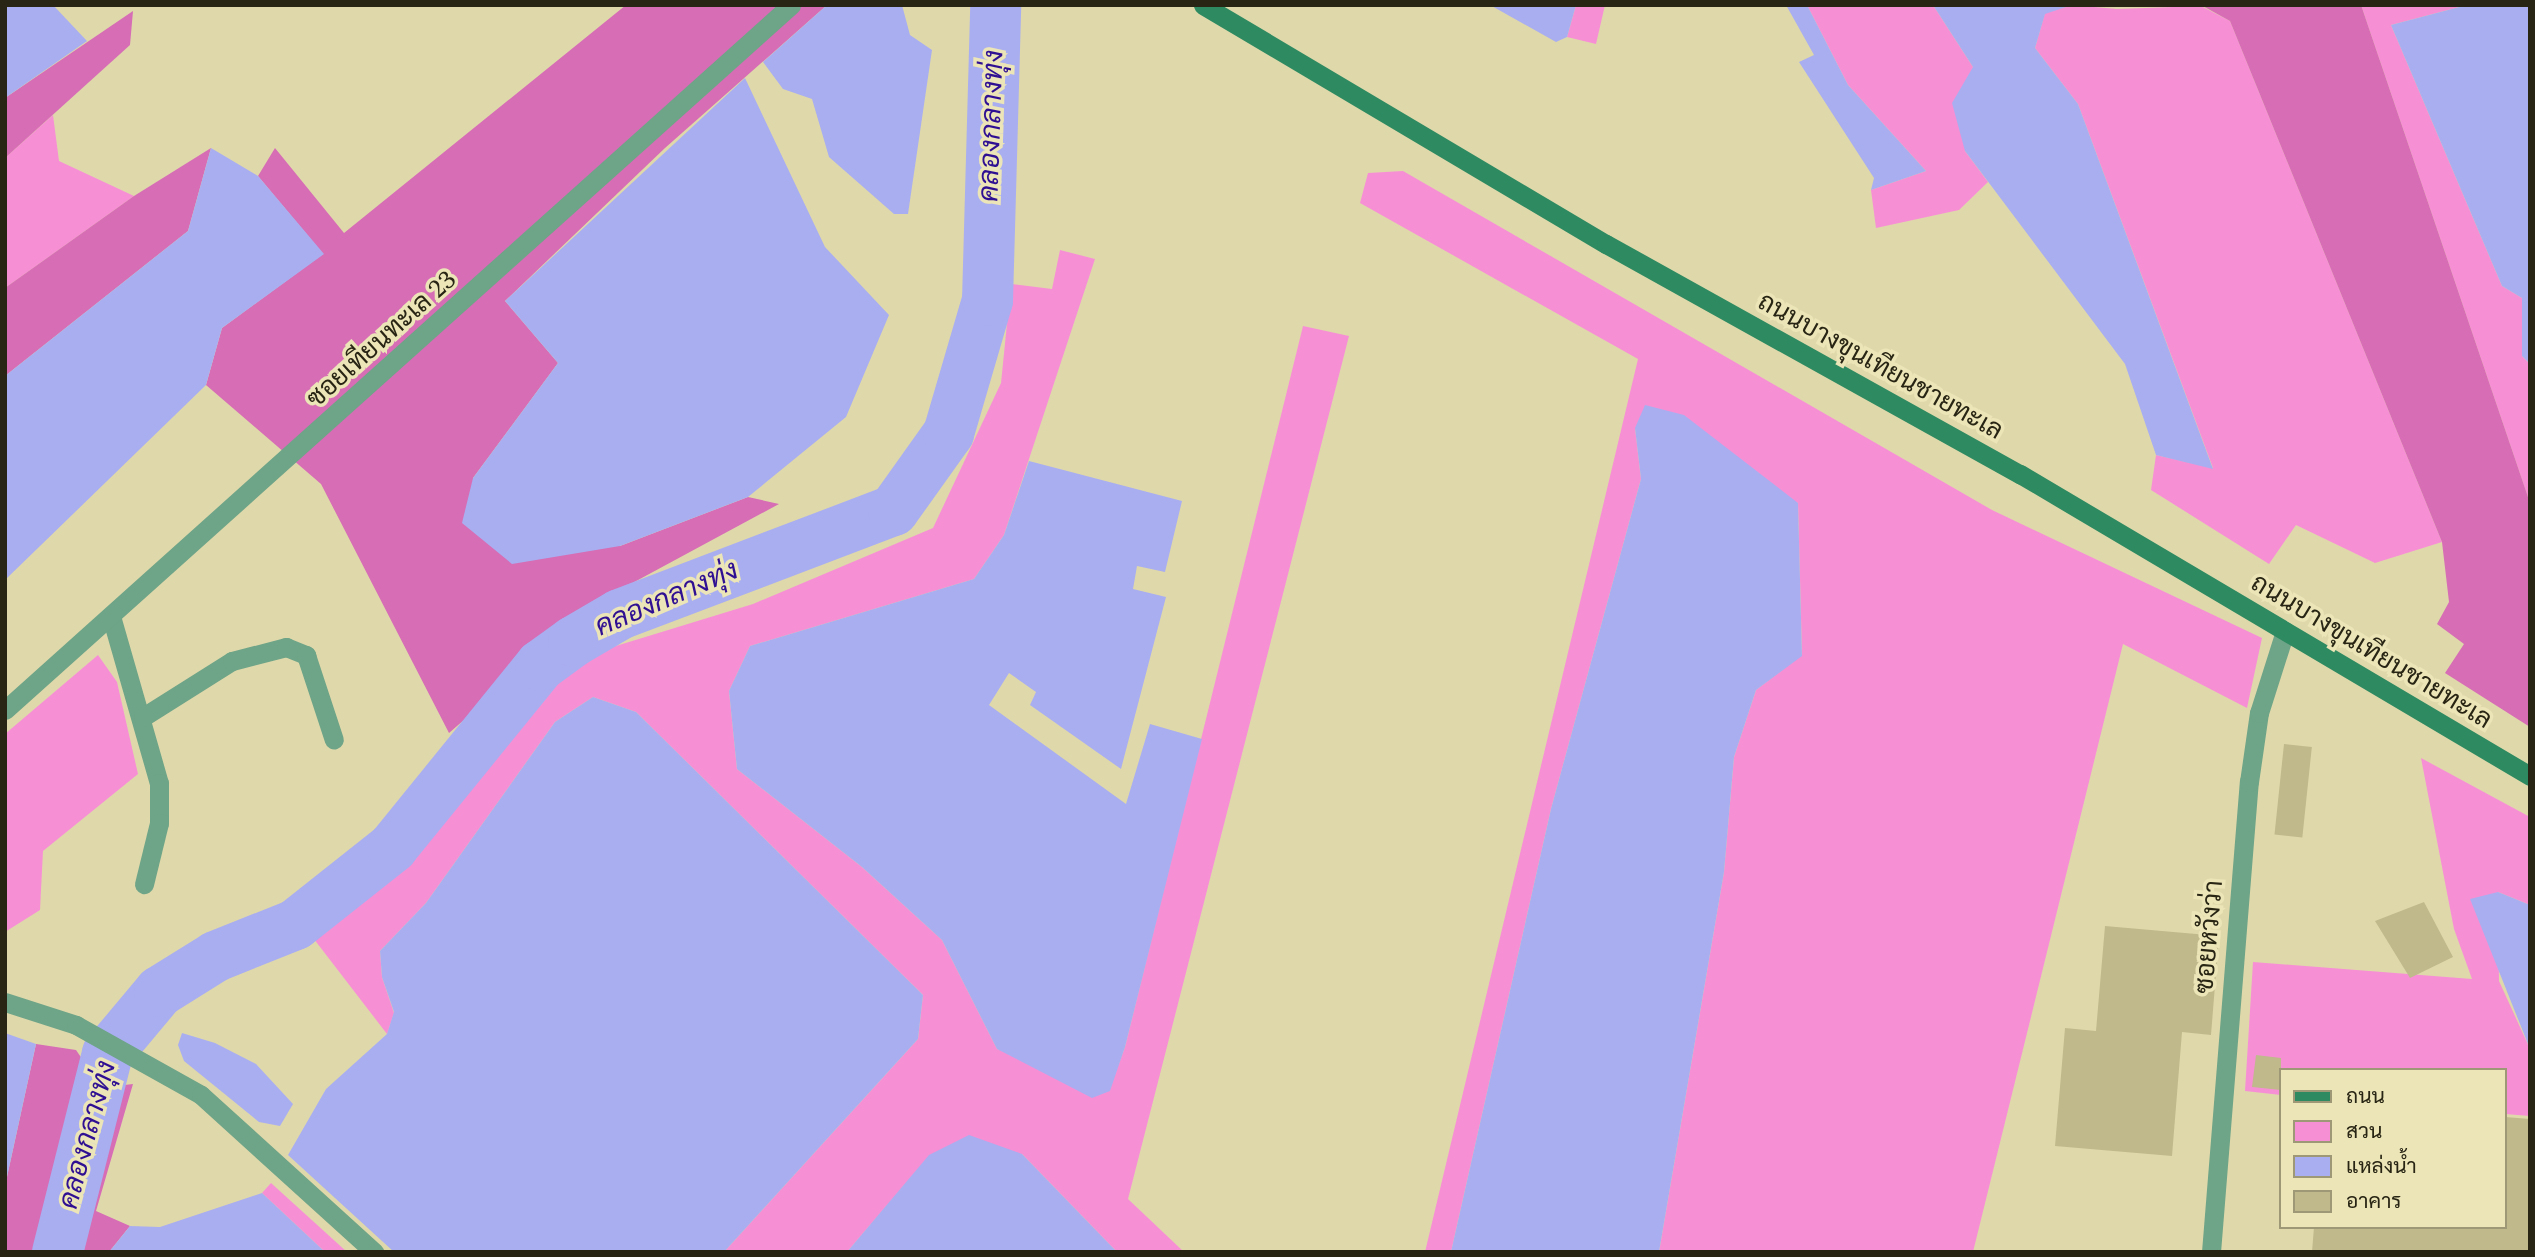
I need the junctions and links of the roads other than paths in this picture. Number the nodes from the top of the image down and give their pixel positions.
1 (791, 5) edge
2 (1203, 5) edge
3 (111, 616) junction
4 (2285, 631) junction
5 (5, 710) edge
6 (143, 717) junction
7 (334, 740) dead end
8 (2530, 776) edge
9 (144, 884) dead end
10 (5, 1002) edge
11 (374, 1252) edge
12 (2211, 1252) edge

1 - 3 street, ซอยเทียนทะเล 23
2 - 4 main road, ถนนบางขุนเทียนชายทะเล
3 - 5 street, ซอยเทียนทะเล 23
3 - 6 street
4 - 8 main road, ถนนบางขุนเทียนชายทะเล
4 - 12 street, ซอยหวังว่า
6 - 7 street
6 - 9 street
10 - 11 street

